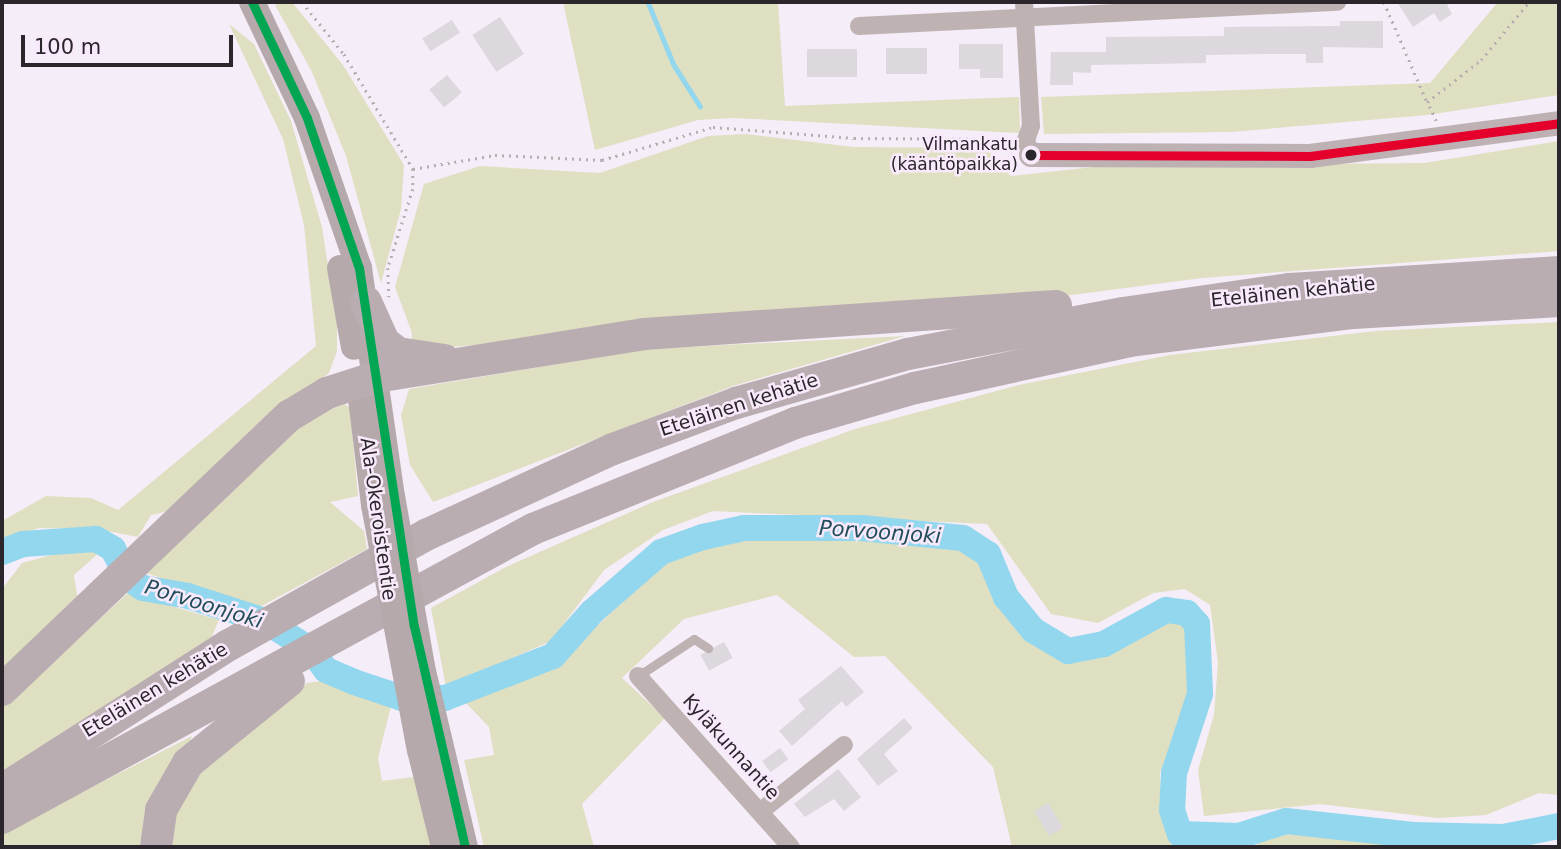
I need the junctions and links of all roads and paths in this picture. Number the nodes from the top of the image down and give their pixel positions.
1 (252, 2) edge
2 (302, 2) edge
3 (1337, 2) edge
4 (1384, 2) edge
5 (1529, 2) edge
6 (1025, 10) edge
7 (859, 26) dead end
8 (1427, 102) junction
9 (1436, 122) dead end
10 (1559, 123) edge
11 (1029, 140) junction
12 (413, 169) junction
13 (331, 186) junction
14 (1559, 272) edge
15 (1480, 275) junction
16 (1559, 301) edge
17 (378, 303) junction
18 (477, 360) junction
19 (367, 379) junction
20 (708, 648) dead end
21 (638, 676) joint
22 (276, 678) junction
23 (2, 690) edge
24 (844, 745) dead end
25 (429, 748) junction
26 (2, 790) edge
27 (761, 811) junction
28 (2, 818) edge
29 (156, 847) edge
30 (444, 847) edge
31 (465, 847) edge
32 (791, 847) edge

1 - 13 main road, Ala-Okeroistentie
2 - 12 path
3 - 6 street
4 - 8 path
5 - 8 path
6 - 7 street
6 - 11 street
8 - 9 path
10 - 11 street
11 - 12 path
12 - 17 path
13 - 17 main road, Ala-Okeroistentie
13 - 19 main road, Ala-Okeroistentie
14 - 15 highway, Eteläinen kehätie
15 - 18 highway
15 - 26 highway, Eteläinen kehätie
16 - 22 highway, Eteläinen kehätie
17 - 18 highway
17 - 19 main road, Ala-Okeroistentie
18 - 19 highway
19 - 23 highway
19 - 25 main road, Ala-Okeroistentie, bridge
20 - 21 lane
21 - 27 street, Kyläkunnantie
22 - 28 highway, Eteläinen kehätie
22 - 29 highway
24 - 27 street
25 - 30 main road, Ala-Okeroistentie
25 - 31 main road, Ala-Okeroistentie
27 - 32 street, Kyläkunnantie

